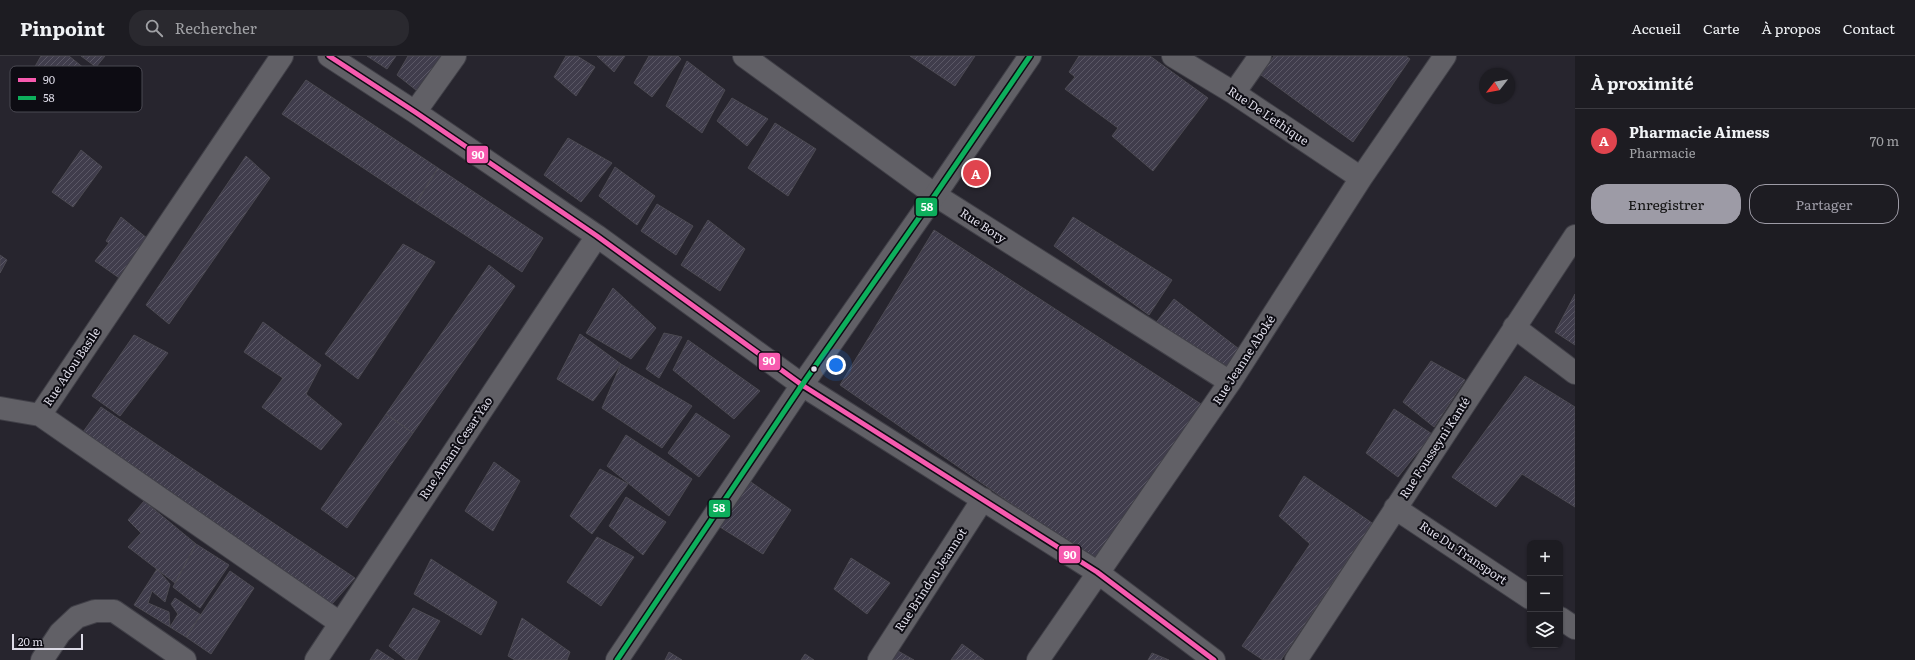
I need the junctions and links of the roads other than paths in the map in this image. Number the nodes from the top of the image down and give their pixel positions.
1 (282, 56) edge
2 (329, 56) edge
3 (455, 56) edge
4 (744, 56) edge
5 (1030, 56) edge
6 (1174, 56) edge
7 (1260, 56) edge
8 (1445, 56) edge
9 (1234, 93) junction
10 (416, 112) junction
11 (1361, 178) junction
12 (935, 195) junction
13 (597, 236) junction
14 (1575, 236) edge
15 (1514, 327) junction
16 (1575, 373) edge
17 (1230, 382) junction
18 (802, 385) junction
19 (0, 408) edge
20 (40, 415) junction
21 (983, 499) junction
22 (1395, 508) junction
23 (1097, 572) junction
24 (1527, 596) edge
25 (1563, 620) edge
26 (340, 623) junction
27 (1575, 628) edge
28 (42, 660) edge
29 (185, 660) edge
30 (316, 660) edge
31 (617, 660) edge
32 (879, 660) edge
33 (1038, 660) edge
34 (1214, 660) edge
35 (1296, 660) edge

1 - 20 street, Rue Adou Basile
2 - 10 street
3 - 10 street
4 - 12 street, Rue Bory
5 - 12 street
6 - 9 street, Rue De L'ethique
7 - 9 street
8 - 11 street, Rue Jeanne Aboké
9 - 11 street, Rue De L'ethique
10 - 13 street
11 - 17 street, Rue Jeanne Aboké
12 - 17 street, Rue Bory
12 - 18 street
13 - 18 street
13 - 26 street, Rue Amani Cesar Yao
14 - 15 street, Rue Fousseyni Kanté
15 - 16 street
15 - 22 street, Rue Fousseyni Kanté
17 - 23 street, Rue Jeanne Aboké
18 - 21 street
18 - 31 street
19 - 20 street
20 - 26 street, Rue Adou Basile
21 - 23 street
21 - 32 street, Rue Brindou Jeannot
22 - 24 street, Rue Du Transport
22 - 35 street, Rue Fousseyni Kanté
23 - 33 street, Rue Jeanne Aboké
23 - 34 street
25 - 27 street
26 - 30 street, Rue Amani Cesar Yao
28 - 29 street

